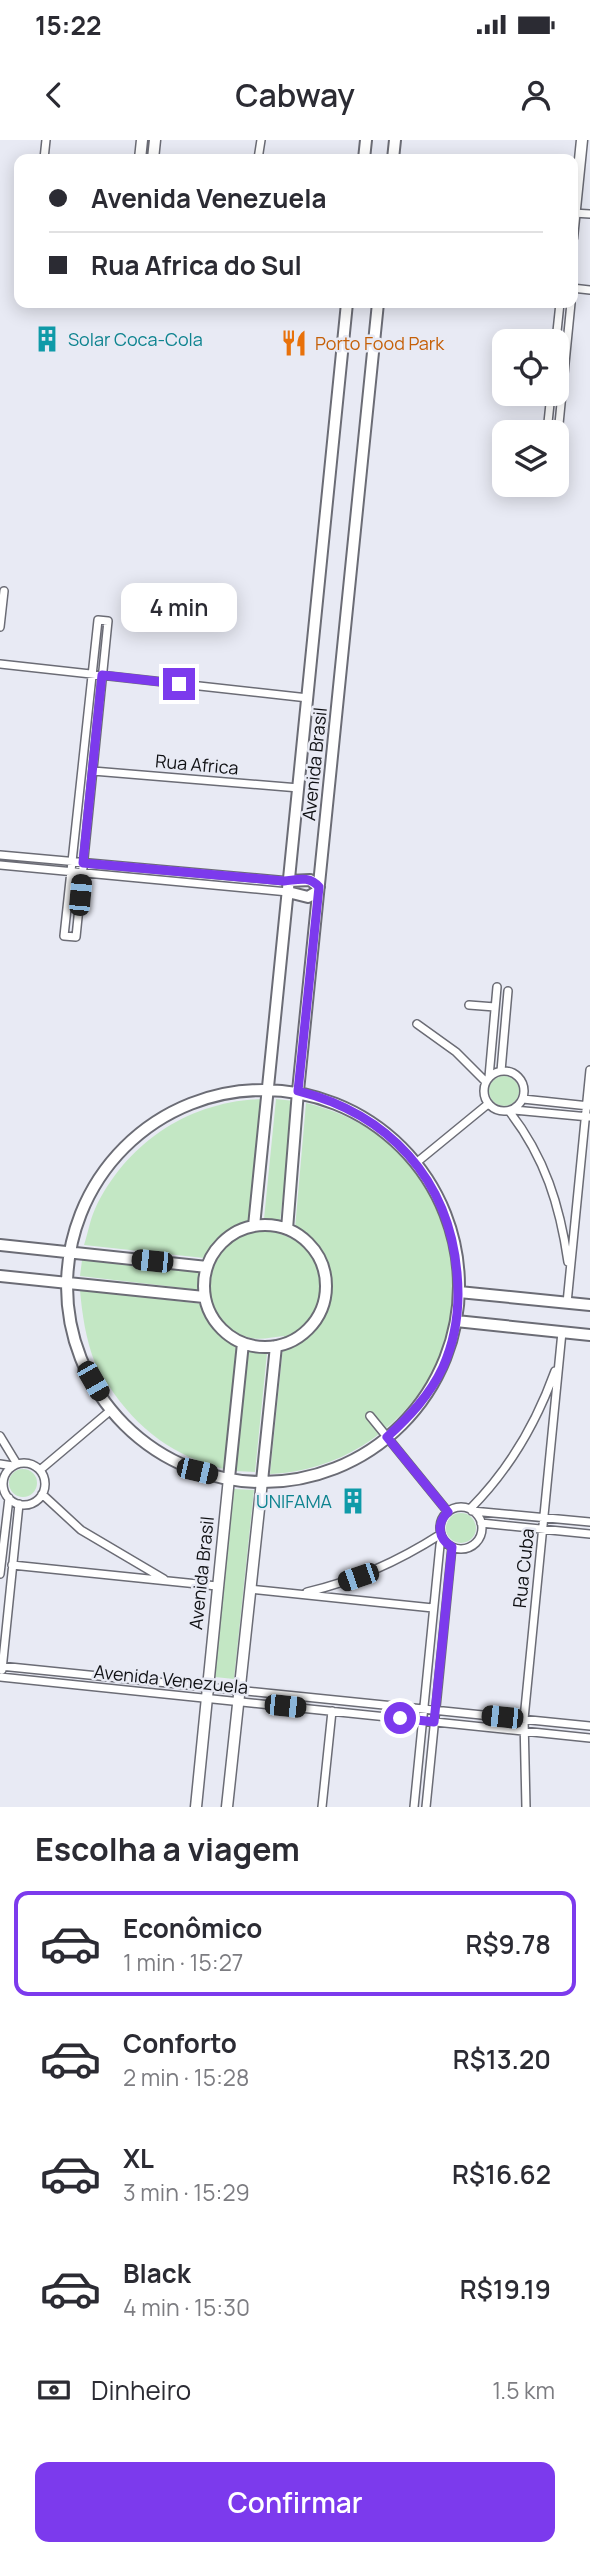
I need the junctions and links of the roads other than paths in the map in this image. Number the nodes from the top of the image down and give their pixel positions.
1 (582, 140) edge
2 (578, 172) edge
3 (347, 308) edge
4 (377, 308) edge
5 (559, 308) edge
6 (571, 308) edge
7 (557, 329) edge
8 (560, 420) edge
9 (5, 591) dead end
10 (0, 628) edge
11 (0, 664) edge
12 (92, 674) junction
13 (102, 675) junction
14 (308, 698) junction
15 (93, 771) junction
16 (299, 788) junction
17 (0, 855) edge
18 (72, 863) junction
19 (83, 863) junction
20 (0, 865) edge
21 (72, 873) junction
22 (82, 874) junction
23 (289, 887) junction
24 (318, 889) junction
25 (497, 987) dead end
26 (508, 991) dead end
27 (469, 1005) dead end
28 (495, 1007) junction
29 (417, 1024) dead end
30 (590, 1070) edge
31 (501, 1071) junction
32 (488, 1079) junction
33 (268, 1089) junction
34 (298, 1091) junction
35 (523, 1099) junction
36 (488, 1104) junction
37 (588, 1105) edge
38 (511, 1110) junction
39 (588, 1117) edge
40 (416, 1163) junction
41 (254, 1226) junction
42 (286, 1229) junction
43 (0, 1245) edge
44 (70, 1253) junction
45 (206, 1267) junction
46 (570, 1273) junction
47 (0, 1276) edge
48 (67, 1282) junction
49 (459, 1292) junction
50 (204, 1297) junction
51 (567, 1303) junction
52 (590, 1305) edge
53 (456, 1321) junction
54 (562, 1332) junction
55 (590, 1335) edge
56 (243, 1343) junction
57 (276, 1346) junction
58 (559, 1360) junction
59 (111, 1410) junction
60 (370, 1416) dead end
61 (0, 1436) edge
62 (387, 1437) junction
63 (0, 1464) edge
64 (15, 1465) junction
65 (40, 1470) junction
66 (2, 1476) edge
67 (229, 1478) junction
68 (262, 1481) junction
69 (42, 1494) junction
70 (9, 1498) junction
71 (19, 1504) junction
72 (471, 1510) junction
73 (448, 1512) junction
74 (544, 1518) junction
75 (481, 1522) junction
76 (590, 1522) edge
77 (542, 1529) junction
78 (590, 1534) edge
79 (441, 1536) junction
80 (452, 1547) junction
81 (12, 1565) junction
82 (0, 1574) edge
83 (169, 1581) junction
84 (217, 1586) junction
85 (250, 1589) junction
86 (299, 1594) junction
87 (433, 1608) junction
88 (1, 1667) edge
89 (1, 1677) edge
90 (208, 1693) junction
91 (239, 1696) junction
92 (423, 1709) junction
93 (436, 1710) junction
94 (332, 1711) junction
95 (524, 1719) junction
96 (422, 1720) junction
97 (434, 1722) junction
98 (590, 1726) edge
99 (524, 1731) junction
100 (590, 1738) edge
101 (196, 1807) edge
102 (228, 1807) edge
103 (322, 1807) edge
104 (414, 1807) edge
105 (426, 1807) edge
106 (526, 1807) edge

1 - 2 street
3 - 14 main road, Avenida Brasil
4 - 24 main road, Avenida Brasil
5 - 7 street
6 - 8 street
9 - 10 street
11 - 12 street
12 - 13 street
12 - 13 street
12 - 18 street
13 - 14 street
13 - 15 street
14 - 16 main road, Avenida Brasil
15 - 16 street, Rua Africa
15 - 19 street
16 - 23 main road, Avenida Brasil
17 - 18 street
18 - 19 street
18 - 21 street
19 - 22 street
19 - 23 street
20 - 21 street
21 - 22 street
21 - 22 street
22 - 23 street
23 - 24 main road
23 - 24 main road
23 - 33 main road, Avenida Brasil
24 - 34 main road, Avenida Brasil
25 - 28 street
26 - 31 street
27 - 28 street
28 - 32 street
29 - 32 street
30 - 37 street
31 - 32 street
31 - 35 street
32 - 36 street
33 - 34 main road
33 - 41 main road, Avenida Brasil
33 - 44 main road
34 - 40 main road
34 - 42 main road, Avenida Brasil
35 - 37 street
35 - 38 street
36 - 38 street
36 - 40 street
37 - 39 street
38 - 39 street
38 - 46 street
39 - 46 street
40 - 49 main road
41 - 42 main road
41 - 45 main road
42 - 57 main road
43 - 44 main road
44 - 45 main road
44 - 48 main road
45 - 50 main road
46 - 51 street
47 - 48 main road
48 - 50 main road
48 - 59 main road
49 - 51 main road
49 - 53 main road
50 - 56 main road
51 - 52 main road
53 - 54 main road
53 - 62 main road
54 - 55 main road
54 - 58 street, Rua Cuba
56 - 57 main road
56 - 67 main road, Avenida Brasil
57 - 68 main road
58 - 72 street
58 - 74 street, Rua Cuba
59 - 65 street
59 - 67 main road
60 - 62 street
61 - 64 street
62 - 68 main road
62 - 73 street
63 - 64 street
64 - 65 street
64 - 66 street
65 - 69 street
66 - 70 street
67 - 68 main road
67 - 84 street, Avenida Brasil
68 - 85 street
69 - 71 street
69 - 83 street
70 - 71 street
70 - 82 street
71 - 81 street
72 - 73 street
72 - 74 street
72 - 75 street
73 - 79 street
74 - 76 street
74 - 77 street, Rua Cuba
75 - 77 street
75 - 80 street
77 - 78 street
77 - 95 street, Rua Cuba
79 - 80 street
79 - 86 street
79 - 87 street
80 - 93 street
81 - 83 street
81 - 88 street
83 - 84 street
84 - 90 street, Avenida Brasil
85 - 86 street
85 - 91 street
86 - 87 street
87 - 92 street
88 - 89 street
88 - 90 street, Avenida Venezuela
89 - 90 street, Avenida Venezuela
90 - 91 street, Avenida Venezuela
90 - 101 street, Avenida Brasil
91 - 92 street, Avenida Venezuela
91 - 94 street, Avenida Venezuela
91 - 102 street
92 - 93 street, Avenida Venezuela
92 - 96 street
93 - 95 street, Avenida Venezuela
93 - 97 street
94 - 96 street, Avenida Venezuela
94 - 103 street
95 - 98 street, Avenida Venezuela
95 - 99 street, Rua Cuba
96 - 97 street, Avenida Venezuela
96 - 104 street
97 - 99 street, Avenida Venezuela
97 - 105 street
99 - 100 street, Avenida Venezuela
99 - 106 street, Rua Cuba

